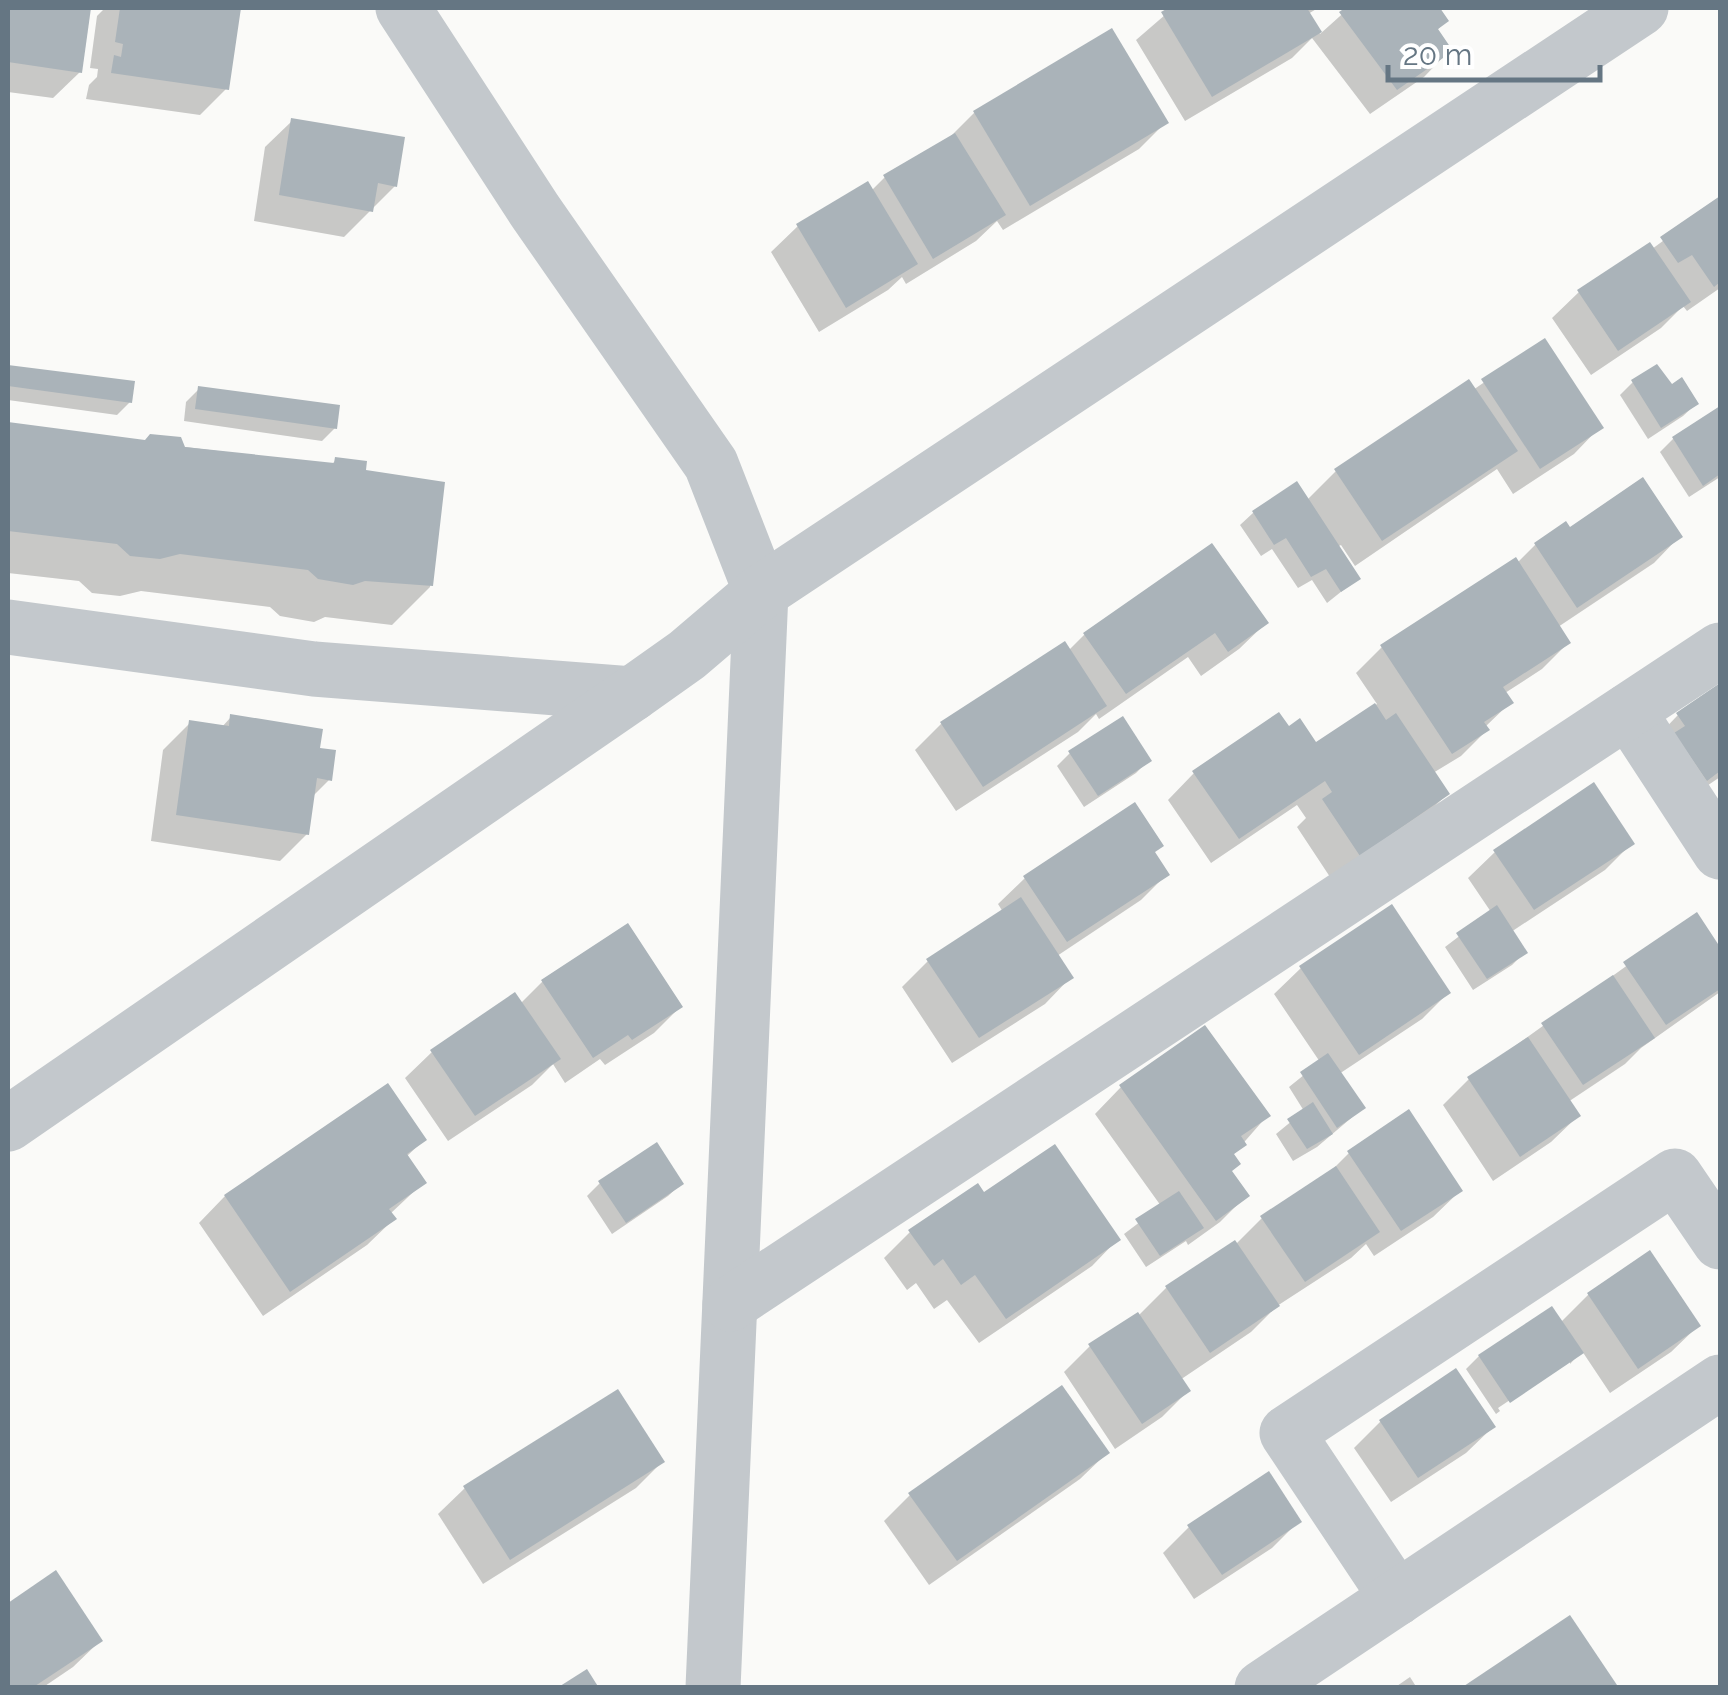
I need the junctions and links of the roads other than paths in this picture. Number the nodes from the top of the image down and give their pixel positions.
1 (403, 8) edge
2 (1642, 8) edge
3 (1582, 24) edge
4 (761, 592) junction
5 (8, 628) edge
6 (1720, 650) edge
7 (632, 694) junction
8 (1628, 711) junction
9 (1720, 852) edge
10 (8, 1124) edge
11 (1720, 1242) edge
12 (730, 1304) junction
13 (1720, 1382) edge
14 (1398, 1598) junction
15 (713, 1688) edge
16 (1262, 1688) edge

1 - 4 street
2 - 3 street
3 - 4 street
4 - 7 street
4 - 12 street
5 - 7 street
6 - 8 street
7 - 10 street
8 - 9 street
8 - 12 street
11 - 14 street
12 - 15 street
13 - 14 street
14 - 16 street

